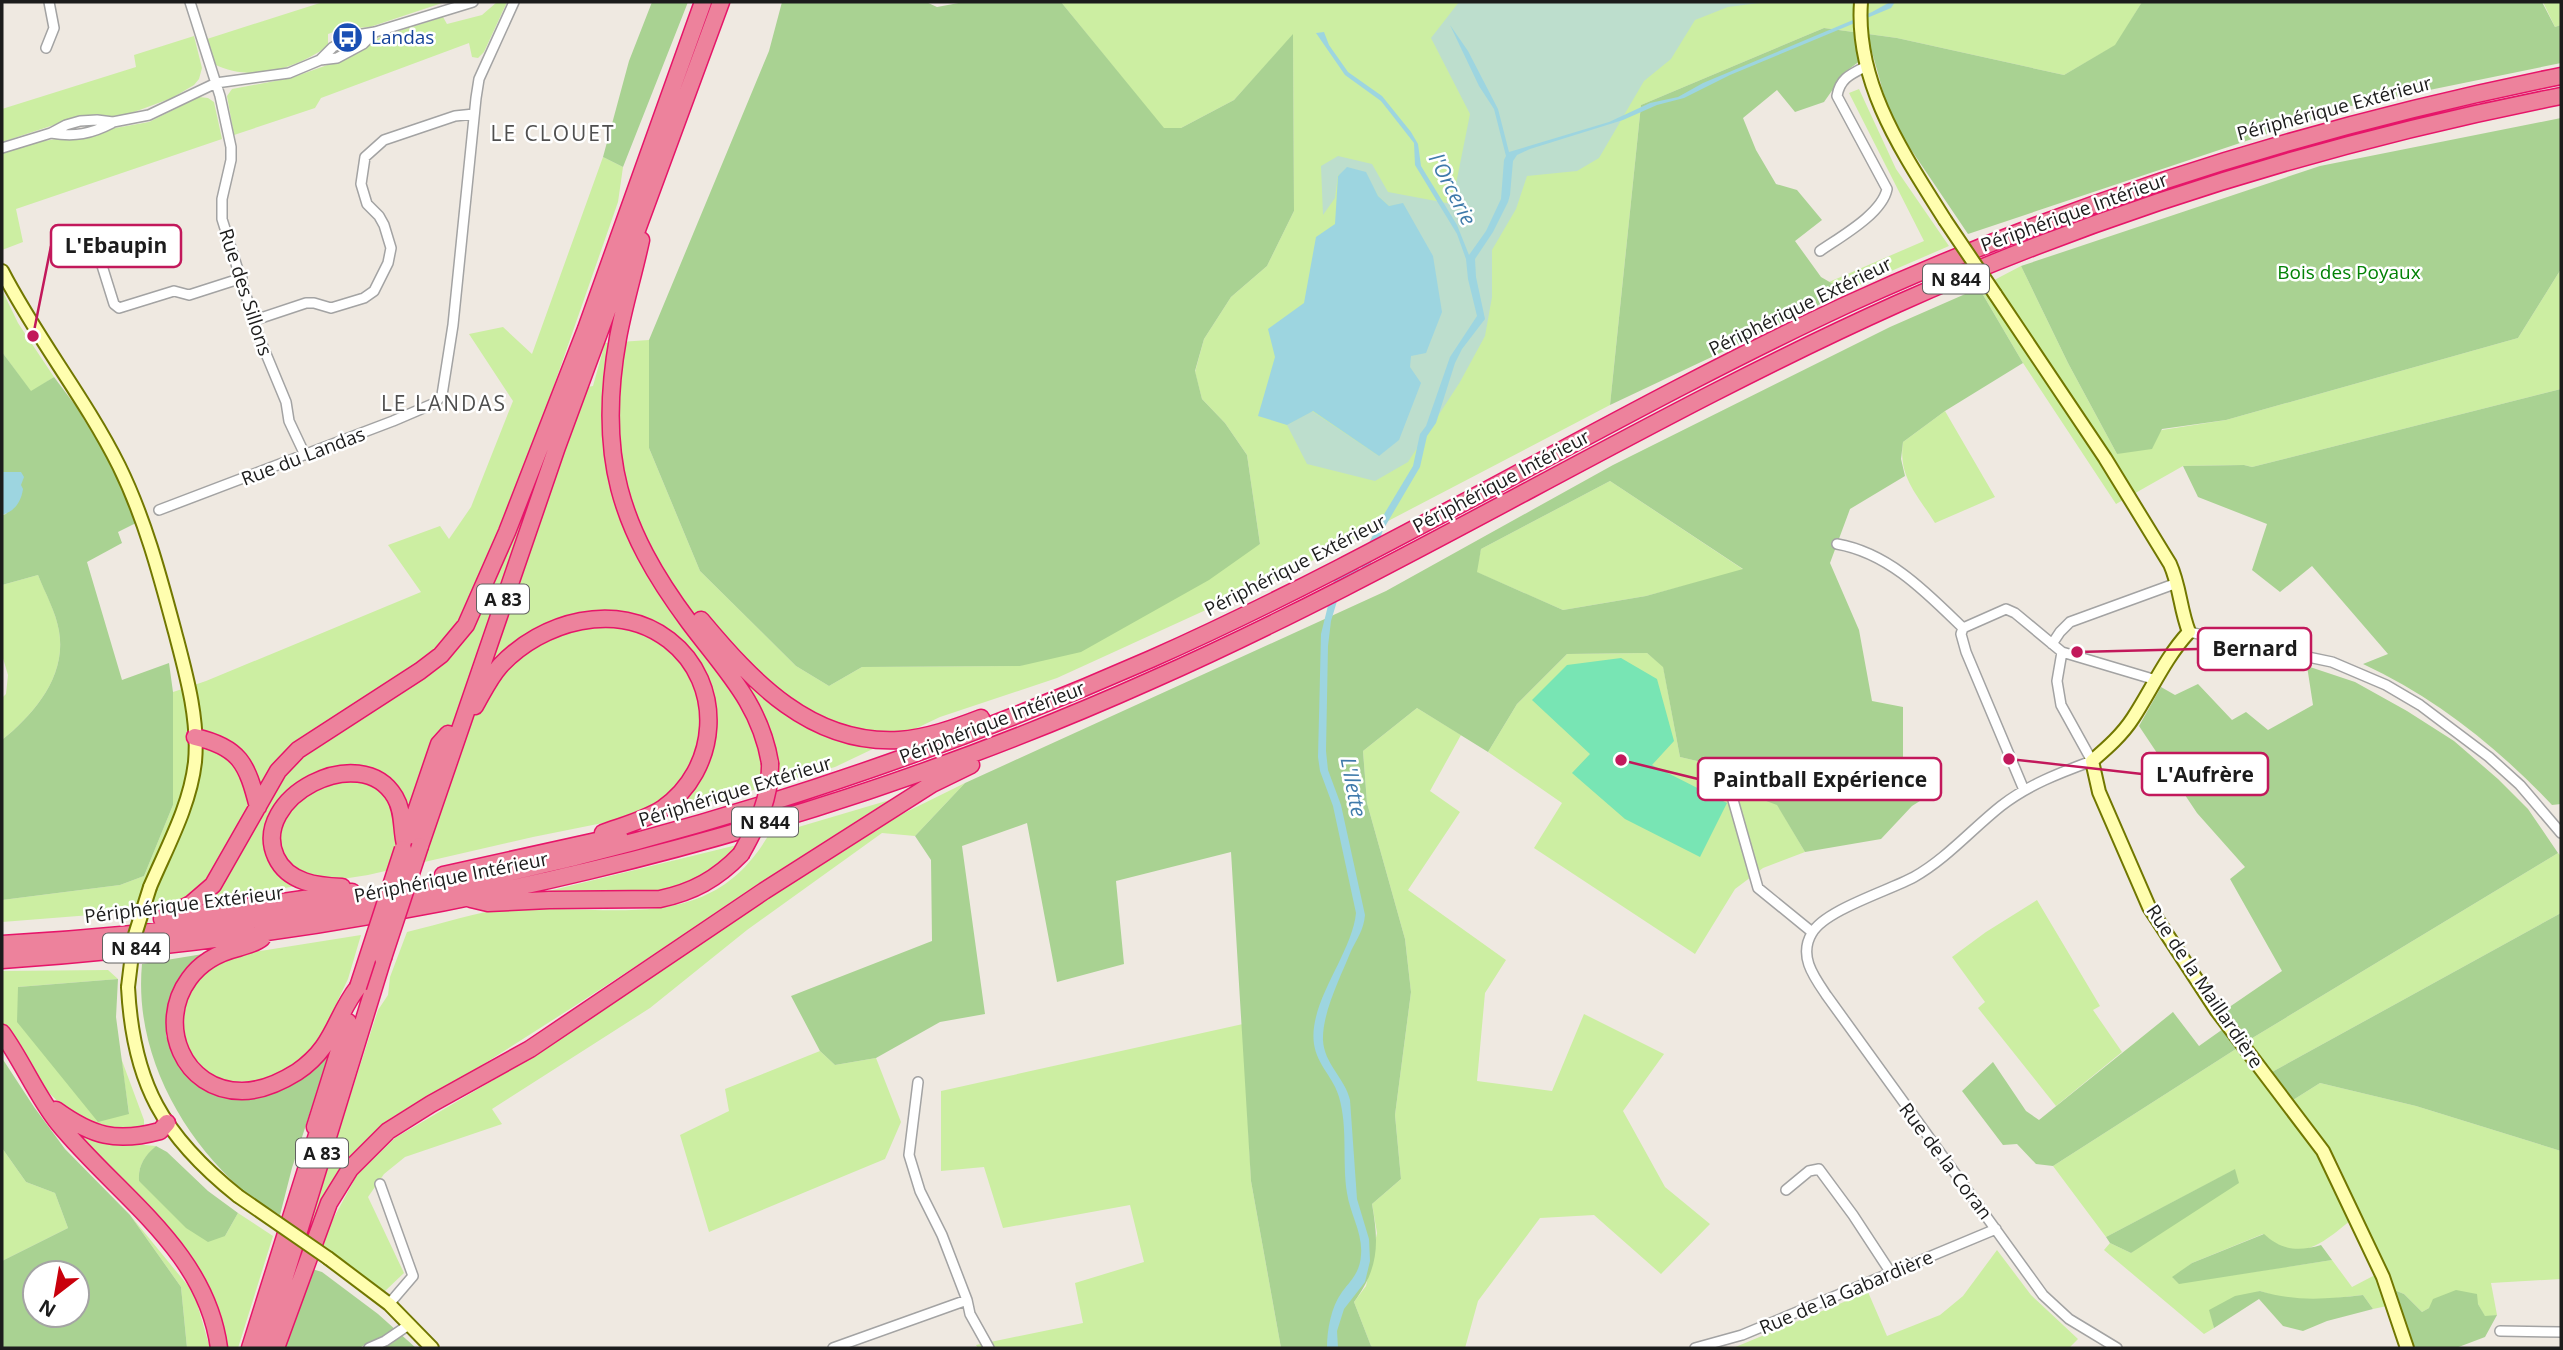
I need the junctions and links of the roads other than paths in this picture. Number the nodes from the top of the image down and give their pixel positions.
1 (49, 2) edge
2 (190, 2) edge
3 (452, 2) edge
4 (473, 2) edge
5 (514, 2) edge
6 (703, 2) edge
7 (721, 2) edge
8 (439, 11) junction
9 (1861, 13) edge
10 (46, 48) dead end
11 (1867, 66) junction
12 (2561, 76) edge
13 (216, 83) junction
14 (2561, 96) edge
15 (474, 114) junction
16 (2, 148) edge
17 (648, 203) junction
18 (99, 231) dead end
19 (1820, 251) dead end
20 (2, 271) edge
21 (242, 278) junction
22 (255, 320) junction
23 (562, 410) junction
24 (548, 447) junction
25 (305, 455) junction
26 (159, 510) dead end
27 (1837, 544) dead end
28 (660, 579) junction
29 (2177, 583) junction
30 (1963, 628) junction
31 (2189, 632) junction
32 (2052, 645) junction
33 (2062, 652) junction
34 (2155, 680) junction
35 (1010, 718) junction
36 (1056, 721) junction
37 (195, 737) junction
38 (452, 751) junction
39 (2092, 761) junction
40 (2024, 790) junction
41 (1733, 800) dead end
42 (258, 807) junction
43 (706, 823) junction
44 (2561, 833) edge
45 (580, 845) junction
46 (410, 847) junction
47 (357, 892) junction
48 (466, 897) junction
49 (162, 919) junction
50 (269, 932) junction
51 (1812, 932) junction
52 (66, 939) junction
53 (2, 944) edge
54 (379, 959) junction
55 (2, 960) edge
56 (358, 987) junction
57 (2, 1033) edge
58 (918, 1082) dead end
59 (46, 1102) junction
60 (167, 1123) junction
61 (303, 1177) junction
62 (380, 1184) dead end
63 (1786, 1190) dead end
64 (1996, 1229) junction
65 (1891, 1273) junction
66 (967, 1300) junction
67 (389, 1304) junction
68 (410, 1324) junction
69 (2500, 1331) dead end
70 (2561, 1332) edge
71 (219, 1348) edge
72 (250, 1348) edge
73 (263, 1348) edge
74 (276, 1348) edge
75 (369, 1348) edge
76 (432, 1348) edge
77 (833, 1348) edge
78 (989, 1348) edge
79 (1695, 1348) edge
80 (2118, 1348) edge
81 (2407, 1348) edge

1 - 10 street
2 - 13 street, Rue des Sillons
3 - 8 street
4 - 8 street
5 - 15 street
6 - 23 highway
7 - 17 highway
8 - 13 street
9 - 11 street
11 - 19 street
11 - 29 street, bridge
12 - 35 highway, Périphérique Extérieur / N 844
13 - 16 street
13 - 21 street, Rue des Sillons
14 - 36 highway, Périphérique Intérieur / N 844
15 - 22 street
15 - 25 street, Rue du Landas
17 - 23 highway
17 - 28 highway
18 - 21 street
20 - 37 street
21 - 22 street, Rue des Sillons
22 - 25 street, Rue des Sillons
23 - 24 highway
24 - 38 highway, A 83
24 - 42 highway
24 - 46 highway, A 83
25 - 26 street, Rue du Landas
27 - 30 street
28 - 35 highway
28 - 48 highway, bridge
29 - 31 street
29 - 32 street
30 - 32 street
30 - 40 street
31 - 34 street
31 - 44 street
32 - 33 street
33 - 34 street
33 - 39 street
34 - 39 street
35 - 43 highway, Périphérique Extérieur / N 844
36 - 48 highway, Périphérique Intérieur / N 844
36 - 74 highway
37 - 42 highway
37 - 60 street, bridge
38 - 45 highway
38 - 46 highway, A 83
39 - 40 street
39 - 81 street, Rue de la Maillardière
40 - 51 street
41 - 51 street
42 - 49 highway
43 - 45 highway
43 - 52 highway, Périphérique Extérieur / N 844
45 - 47 highway
46 - 47 highway
46 - 54 highway, A 83, bridge
46 - 56 highway, bridge
47 - 49 highway
48 - 50 highway, Périphérique Intérieur / N 844
49 - 52 highway
50 - 55 highway, Périphérique Intérieur / N 844
50 - 56 highway
51 - 64 street, Rue de la Coran
52 - 53 highway, Périphérique Extérieur / N 844
54 - 61 highway, A 83
54 - 73 highway, A 83
56 - 61 highway
57 - 59 highway
58 - 66 street
59 - 60 highway
59 - 71 highway
60 - 67 street, bridge
61 - 72 highway, A 83
62 - 67 street
63 - 65 street
64 - 65 street, Rue de la Gabardière
64 - 80 street, Rue de la Coran
65 - 79 street, Rue de la Gabardière
66 - 77 street
66 - 78 street
67 - 68 street
68 - 75 street
68 - 76 street
69 - 70 street

